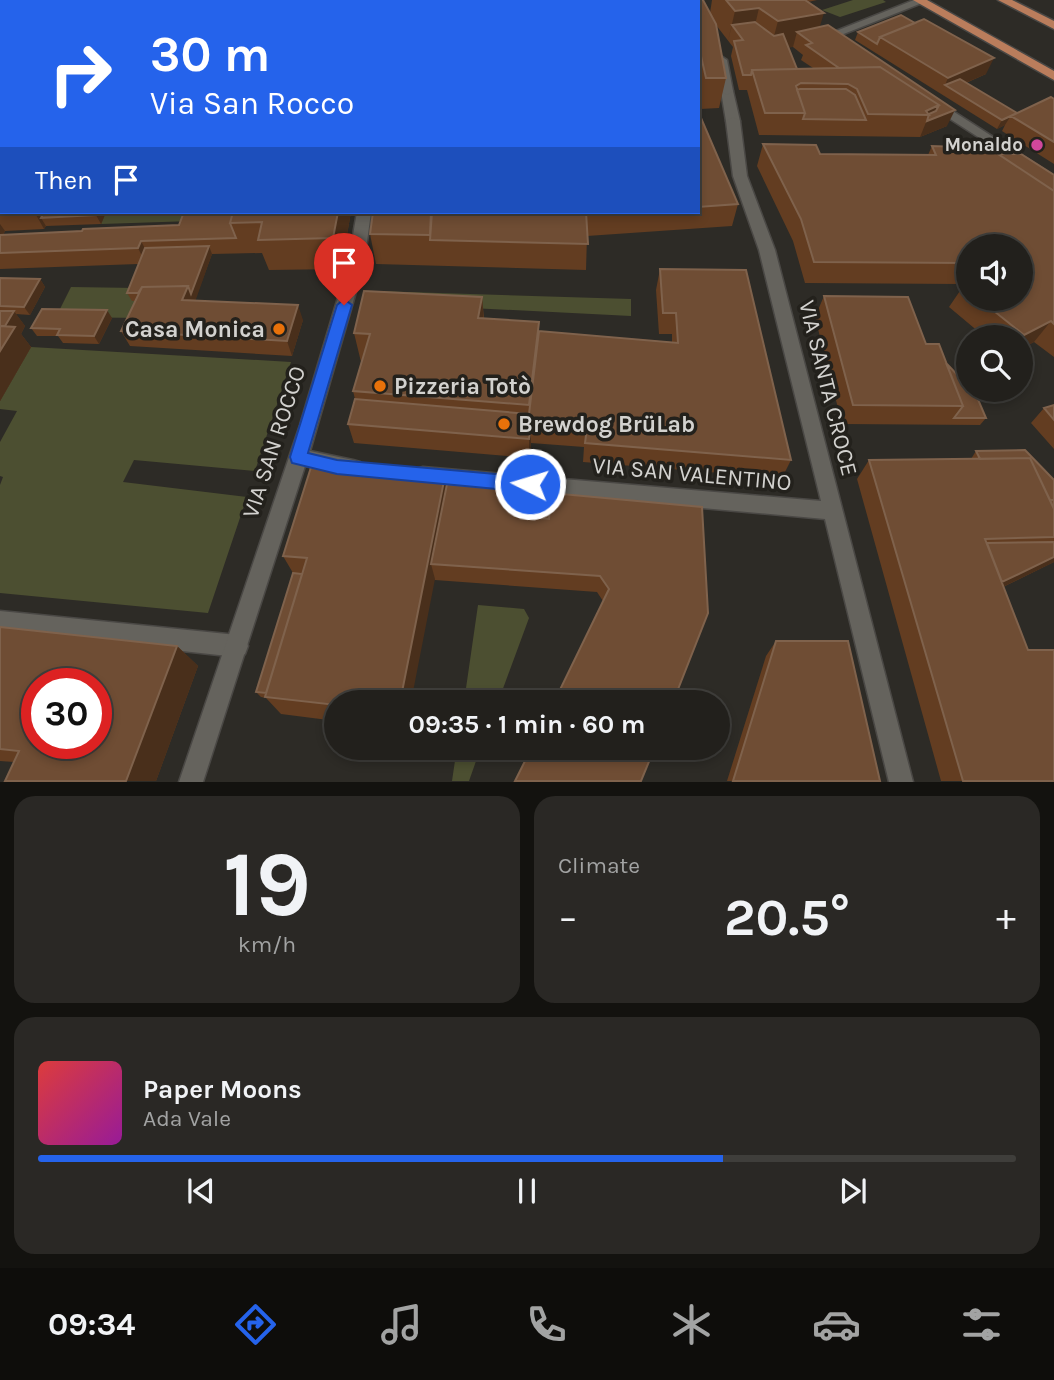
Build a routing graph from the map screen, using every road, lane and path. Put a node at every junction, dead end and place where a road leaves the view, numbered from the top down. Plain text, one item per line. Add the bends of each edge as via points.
1 (1004, 0) edge
2 (920, 1) edge
3 (1054, 26) edge
4 (852, 48) edge
5 (718, 49) edge
6 (1054, 76) edge
7 (921, 94) edge
8 (1054, 182) edge
9 (364, 214) edge
10 (298, 457) junction
11 (379, 471) edge
12 (406, 473) edge
13 (831, 512) junction
14 (0, 621) edge
15 (237, 646) junction
16 (191, 782) edge
17 (901, 782) edge

1 - 3 main road
2 - 4 street via 825,32
2 - 6 main road
5 - 13 street, VIA SANTA CROCE via 740,176 767,250
7 - 8 street
9 - 10 street, VIA SAN ROCCO via 356,264
10 - 11 street
10 - 15 street, VIA SAN ROCCO
12 - 13 street, VIA SAN VALENTINO
13 - 17 street, VIA SANTA CROCE
14 - 15 street
15 - 16 street, VIA SAN ROCCO

